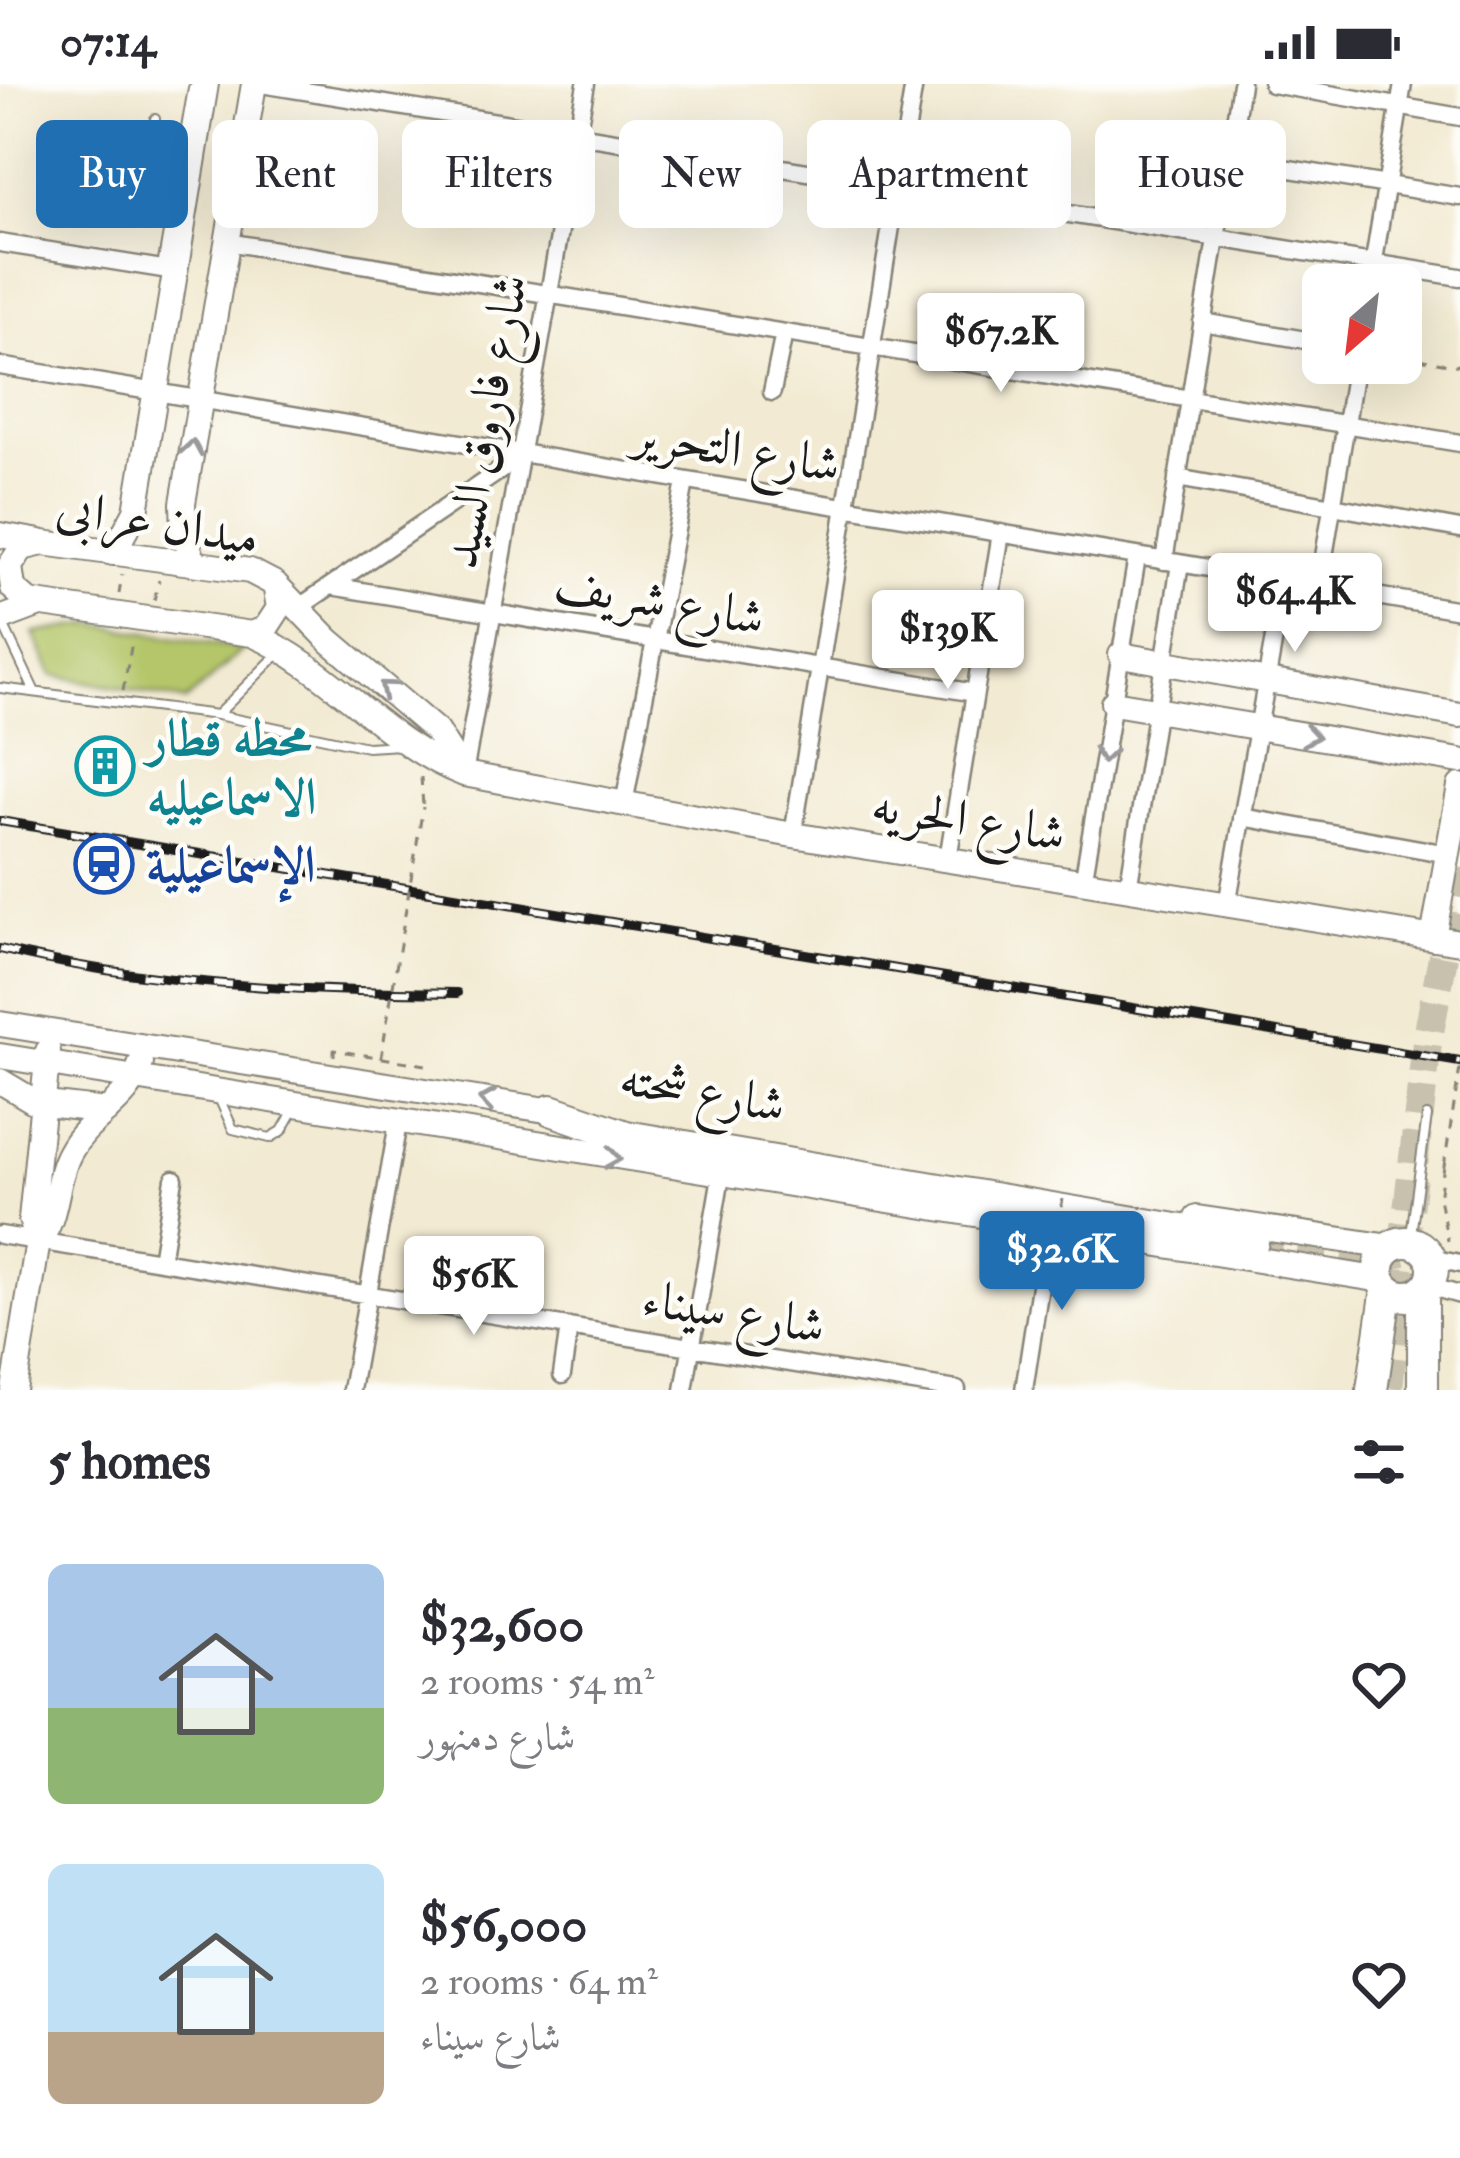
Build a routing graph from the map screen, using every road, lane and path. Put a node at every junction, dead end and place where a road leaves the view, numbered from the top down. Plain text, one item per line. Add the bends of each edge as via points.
1 (257, 84) edge
2 (586, 84) edge
3 (914, 84) edge
4 (1241, 84) edge
5 (1272, 84) edge
6 (1403, 84) edge
7 (200, 86) edge
8 (1399, 106) junction
9 (1460, 117) edge
10 (484, 120) edge
11 (580, 120) edge
12 (908, 120) edge
13 (1235, 120) edge
14 (595, 138) edge
15 (188, 155) edge
16 (1286, 168) edge
17 (807, 172) edge
18 (1386, 184) junction
19 (1460, 197) edge
20 (1071, 215) edge
21 (175, 228) edge
22 (562, 228) edge
23 (891, 228) edge
24 (1218, 228) edge
25 (1216, 238) junction
26 (227, 242) junction
27 (0, 243) edge
28 (1373, 263) junction
29 (168, 270) junction
30 (1460, 277) edge
31 (550, 295) junction
32 (1202, 322) junction
33 (784, 333) junction
34 (1302, 339) edge
35 (872, 347) junction
36 (1422, 360) edge
37 (0, 366) edge
38 (1460, 366) edge
39 (1353, 384) edge
40 (156, 392) junction
41 (772, 392) dead end
42 (1190, 399) junction
43 (201, 402) junction
44 (1346, 424) junction
45 (1460, 442) edge
46 (523, 455) junction
47 (1177, 478) junction
48 (685, 482) junction
49 (1333, 506) junction
50 (846, 508) junction
51 (1460, 529) edge
52 (1000, 533) junction
53 (0, 535) edge
54 (43, 543) junction
55 (119, 554) junction
56 (1137, 556) junction
57 (164, 559) junction
58 (194, 562) junction
59 (1172, 562) junction
60 (1284, 581) junction
61 (275, 584) junction
62 (332, 586) junction
63 (1319, 587) junction
64 (40, 604) junction
65 (302, 606) junction
66 (1460, 610) edge
67 (491, 613) junction
68 (134, 616) junction
69 (0, 619) edge
70 (252, 634) junction
71 (655, 641) junction
72 (284, 648) junction
73 (1120, 655) junction
74 (1165, 662) junction
75 (820, 668) junction
76 (1267, 680) junction
77 (0, 688) edge
78 (34, 690) junction
79 (975, 693) junction
80 (121, 702) junction
81 (1113, 703) junction
82 (1157, 710) junction
83 (218, 715) junction
84 (1460, 715) edge
85 (1258, 727) junction
86 (408, 741) junction
87 (1460, 761) edge
88 (464, 774) junction
89 (422, 780) dead end
90 (1460, 786) edge
91 (624, 804) junction
92 (1243, 817) junction
93 (793, 835) junction
94 (1448, 854) junction
95 (948, 859) junction
96 (1083, 883) junction
97 (1128, 889) junction
98 (1227, 904) junction
99 (1433, 938) junction
100 (1460, 942) edge
101 (0, 1024) edge
102 (56, 1033) junction
103 (142, 1046) junction
104 (334, 1051) dead end
105 (0, 1056) edge
106 (381, 1058) junction
107 (46, 1063) junction
108 (426, 1065) dead end
109 (1460, 1068) edge
110 (136, 1077) junction
111 (216, 1091) junction
112 (6, 1094) edge
113 (43, 1104) junction
114 (297, 1105) junction
115 (551, 1110) junction
116 (107, 1111) junction
117 (1426, 1116) dead end
118 (398, 1123) junction
119 (721, 1176) junction
120 (174, 1179) dead end
121 (1063, 1199) dead end
122 (1053, 1227) junction
123 (0, 1235) edge
124 (1317, 1236) junction
125 (38, 1241) junction
126 (1252, 1243) tunnel mouth
127 (161, 1261) junction
128 (1428, 1264) edge
129 (1312, 1269) junction
130 (1384, 1284) junction
131 (367, 1294) junction
132 (1460, 1295) edge
133 (569, 1327) junction
134 (1380, 1338) junction
135 (1426, 1343) junction
136 (692, 1347) junction
137 (562, 1375) dead end
138 (1391, 1389) edge
139 (14, 1390) edge
140 (351, 1390) edge
141 (684, 1390) edge
142 (956, 1390) edge
143 (1024, 1390) edge
144 (1424, 1390) edge

1 - 10 street
1 - 26 main road
2 - 11 street, شارع فاروق السيد
3 - 12 street
4 - 13 street
5 - 8 street
6 - 8 street
7 - 15 main road
8 - 9 street
8 - 18 street
14 - 17 street
16 - 18 street
18 - 19 street
18 - 28 street
20 - 25 street
21 - 29 main road
22 - 31 street, شارع فاروق السيد
23 - 35 street
24 - 25 street
25 - 28 street
25 - 32 street
26 - 31 street
26 - 43 main road
27 - 29 street
28 - 30 street
29 - 40 main road
31 - 33 street
31 - 46 street, شارع فاروق السيد
32 - 34 street
32 - 42 street
33 - 35 street
33 - 41 street
35 - 42 street
35 - 50 street
36 - 38 path
37 - 40 street, شارع التحرير
39 - 44 street
40 - 43 street, شارع التحرير
40 - 55 main road via 136,511
42 - 44 street
42 - 47 street
43 - 46 street, شارع التحرير
58 -> 43 main road via 183,503
44 - 45 street
44 - 49 street
46 - 48 street, شارع التحرير
46 - 62 street
46 - 67 street, شارع فاروق السيد
47 - 49 street
47 - 59 street
48 - 50 street, شارع التحرير
48 - 71 street
49 - 51 street
49 - 63 street
50 - 52 street, شارع التحرير
50 - 75 street
52 - 56 street, شارع التحرير
52 - 79 street
53 - 54 main road
54 - 55 main road, ميدان عرابى
54 - 64 main road, ميدان عرابى via 22,548 10,566 13,588
55 - 57 main road, ميدان عرابى
55 - 68 path
56 - 59 street, شارع التحرير
56 - 73 street
57 - 58 main road, ميدان عرابى
57 - 68 path
58 - 61 main road, ميدان عرابى
59 - 60 street, شارع التحرير
59 - 74 street
60 - 63 street, شارع التحرير
60 - 76 street
61 - 65 main road
61 - 70 main road, ميدان عرابى via 276,615
62 - 65 street
62 - 67 street, شارع شريف
63 - 66 street, شارع التحرير
64 - 68 main road, ميدان عرابى
64 - 69 main road
88 -> 65 main road via 436,731 323,634
67 - 71 street, شارع شريف
67 - 88 street, شارع فاروق السيد
68 - 70 main road, ميدان عرابى
68 - 80 path
69 - 78 lane
70 - 72 main road, شارع الحريه
71 - 75 street, شارع شريف
71 - 91 street
72 - 83 lane
72 - 86 main road, شارع الحريه
73 - 74 main road
73 - 81 street
74 - 76 main road
74 - 82 street
75 - 79 street, شارع شريف
75 - 93 street
76 - 84 main road
76 - 85 street
77 - 78 lane
78 - 80 lane
79 - 95 street
80 - 83 lane
81 - 82 main road
81 -> 96 street
82 - 85 main road
82 - 97 street
83 - 86 lane via 368,747
85 -> 87 main road
85 - 92 street
86 - 88 main road, شارع الحريه
88 - 91 main road, شارع الحريه
89 - 106 path, bridge
90 - 94 main road
91 - 93 main road, شارع الحريه
92 - 94 street
92 - 98 street
93 - 95 main road, شارع الحريه
94 - 99 main road
95 - 96 main road, شارع الحريه
96 - 97 main road, شارع الحريه
97 - 98 main road, شارع الحريه
98 - 99 main road, شارع الحريه
99 - 100 main road, شارع الحريه
101 - 102 main road, شارع شحته
102 - 103 main road, شارع شحته
102 - 107 main road
103 - 110 main road
115 -> 103 main road, شارع شحته
104 - 106 path
105 - 107 main road, شارع شحته
106 - 108 path
107 - 110 main road, شارع شحته
107 - 113 main road
109 - 128 path, bridge
110 - 111 main road, شارع شحته
110 - 116 main road
111 - 114 main road, شارع شحته
111 - 114 lane via 227,1122 241,1133 277,1135
112 - 113 main road
113 - 116 main road
113 - 125 main road via 31,1219
114 - 118 main road, شارع شحته
115 - 124 main road, شارع شحته
115 - 126 highway via 626,1136
116 - 125 main road via 68,1153
117 - 128 lane
118 -> 119 main road, شارع شحته
118 - 131 street
119 - 122 main road, شارع شحته
119 - 136 street
120 - 127 street
121 - 122 path, bridge
122 - 129 main road, شارع شحته
122 - 143 street
123 - 125 street, شارع سيناء
124 - 128 main road, شارع شحته
124 - 129 main road
125 - 127 street, شارع سيناء
125 - 139 main road
127 - 131 street, شارع سيناء
128 - 130 highway via 1405,1296
128 - 130 highway via 1380,1262
128 - 132 street
128 - 135 highway
129 - 130 main road, شارع شحته
130 - 134 highway
131 - 133 street, شارع سيناء
131 - 140 street
133 - 136 street, شارع سيناء
133 - 137 street
134 - 135 highway via 1403,1334
134 - 138 highway
135 - 144 highway
136 - 141 street
136 - 142 street, شارع سيناء

